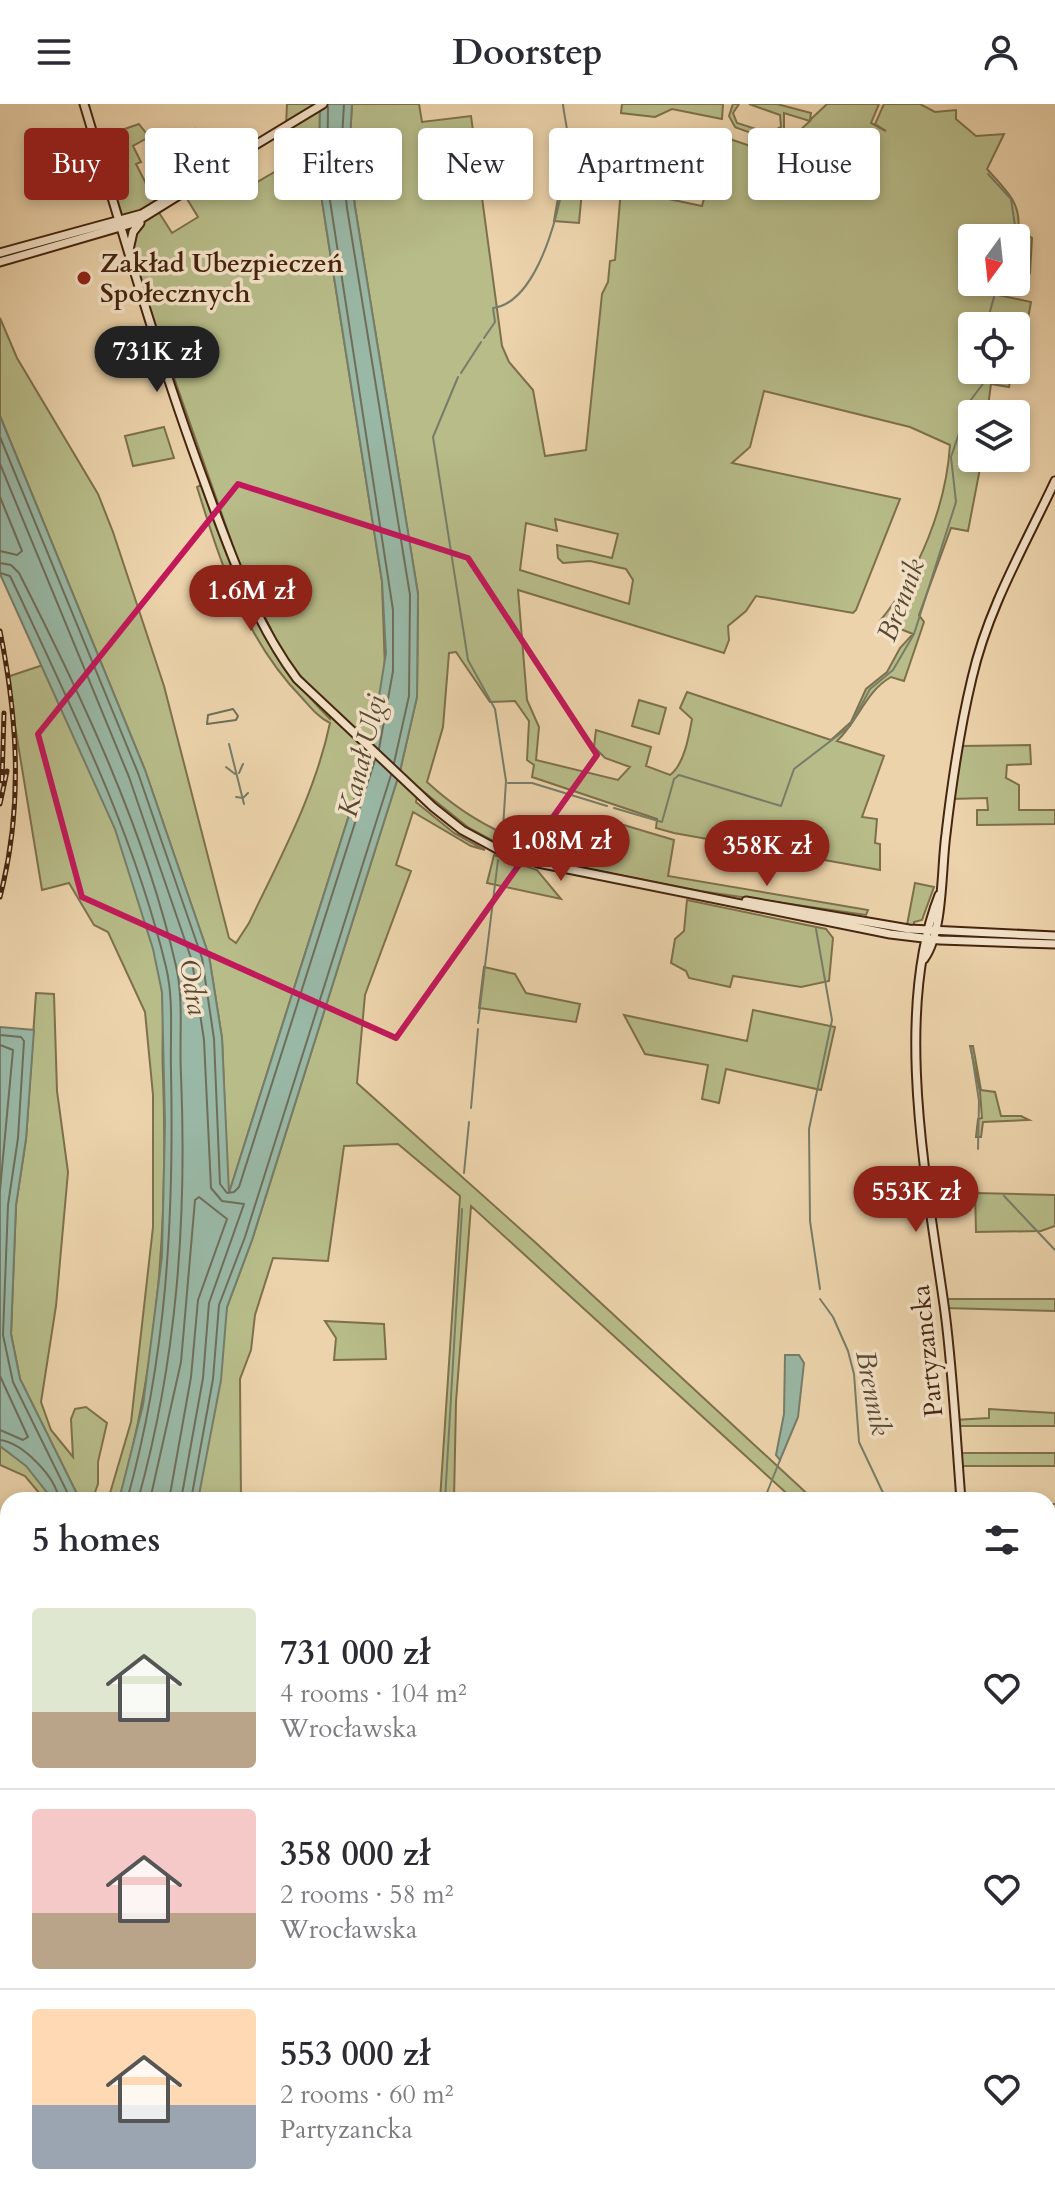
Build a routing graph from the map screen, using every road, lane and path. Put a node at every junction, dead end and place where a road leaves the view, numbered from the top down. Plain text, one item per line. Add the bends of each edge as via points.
1 (84, 104) edge
2 (323, 104) edge
3 (91, 128) edge
4 (258, 144) edge
5 (112, 200) edge
6 (114, 200) edge
7 (166, 200) edge
8 (172, 200) edge
9 (113, 203) junction
10 (147, 217) junction
11 (121, 224) junction
12 (101, 228) junction
13 (93, 236) junction
14 (128, 252) junction
15 (6, 256) edge
16 (1055, 481) edge
17 (939, 895) junction
18 (736, 901) junction
19 (938, 911) junction
20 (950, 932) junction
21 (931, 935) junction
22 (1055, 936) edge
23 (915, 937) junction
24 (1055, 944) edge
25 (924, 959) junction
26 (960, 1492) edge

1 - 3 main road
2 - 4 main road
5 - 9 main road
6 - 11 main road
7 - 11 main road
8 - 10 main road
9 - 11 main road
9 - 12 main road
10 - 11 main road
10 - 14 main road via 133,232
11 - 12 main road
11 - 13 main road
11 - 14 main road
12 - 15 main road
13 - 14 main road via 112,235
13 - 15 main road
14 - 18 main road via 191,448 240,575 297,679 462,830 517,857
16 - 17 main road via 996,604 974,670
17 - 19 main road
17 - 21 main road
18 - 21 main road
18 - 23 main road
19 - 20 main road
19 - 21 main road
20 - 21 main road
20 - 22 main road
21 - 23 main road
21 - 24 main road
21 - 25 main road, Partyzancka
23 - 25 main road
25 - 26 main road, Partyzancka via 916,1021 923,1172 947,1327

